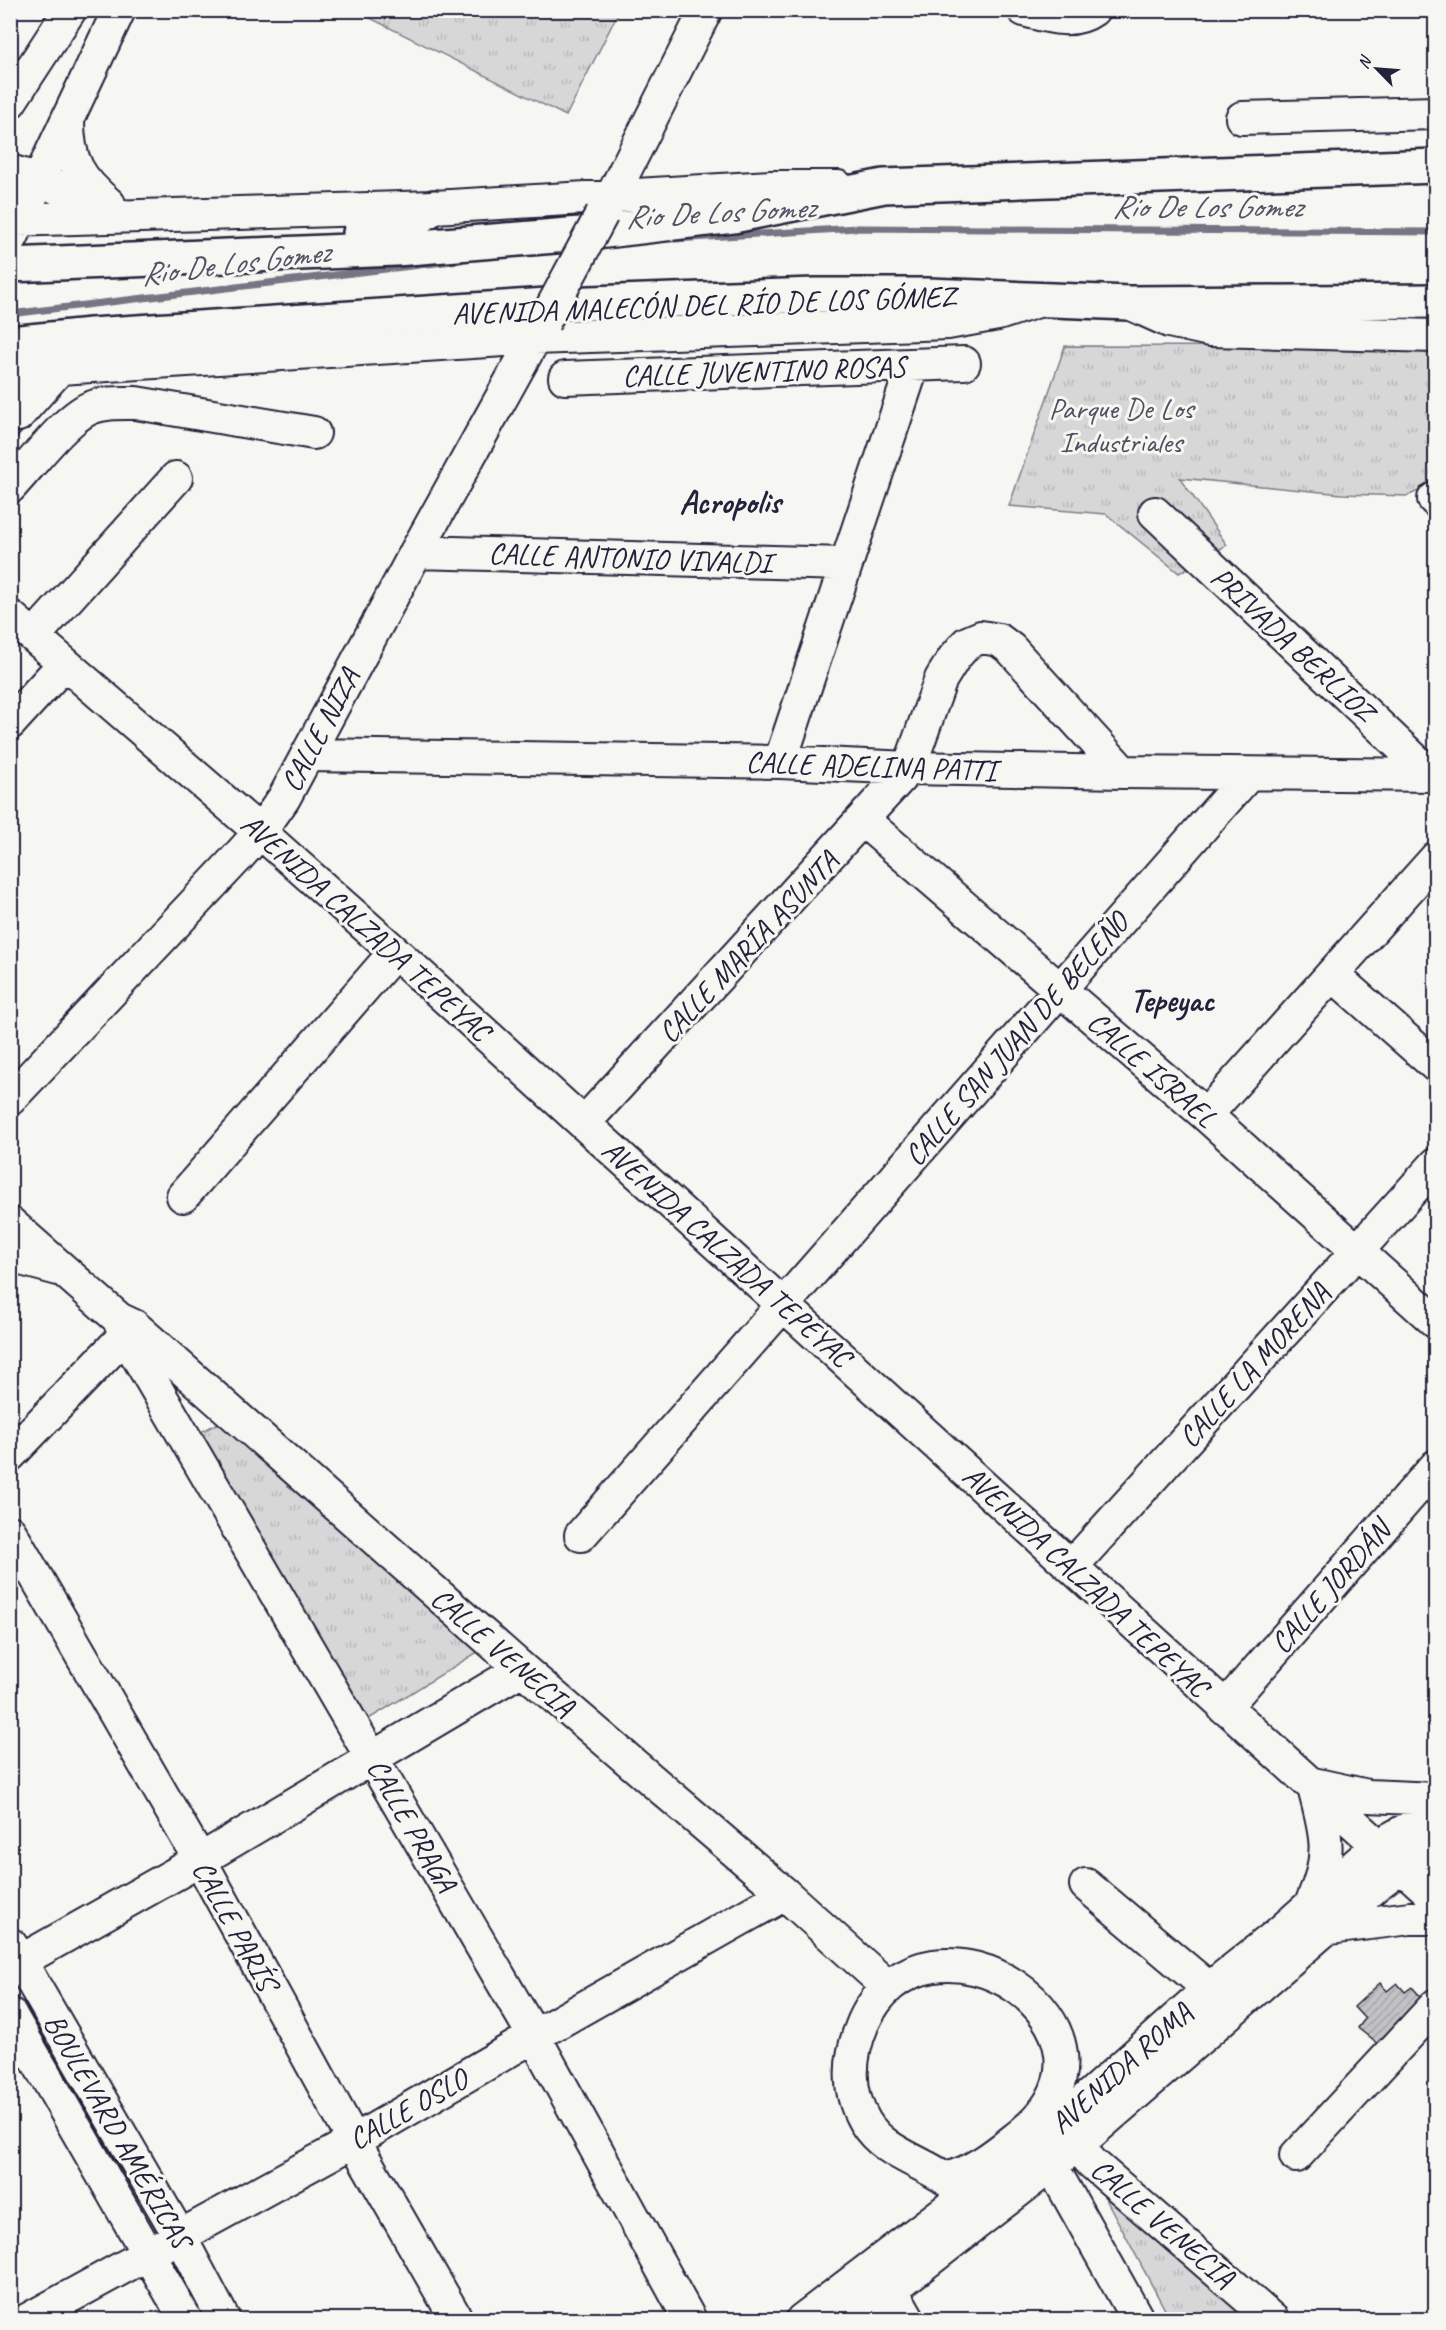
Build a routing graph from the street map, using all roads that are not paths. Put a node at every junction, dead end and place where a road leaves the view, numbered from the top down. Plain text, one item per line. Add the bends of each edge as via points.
1 (70, 10) edge
2 (118, 10) edge
3 (706, 10) edge
4 (1024, 10) edge
5 (1093, 10) edge
6 (15, 83) edge
7 (1436, 113) edge
8 (1242, 118) dead end
9 (68, 122) junction
10 (1436, 166) edge
11 (10, 171) edge
12 (40, 180) junction
13 (884, 186) junction
14 (607, 206) junction
15 (434, 207) junction
16 (126, 218) junction
17 (14, 233) edge
18 (10, 265) edge
19 (1038, 301) junction
20 (1436, 301) edge
21 (1129, 303) junction
22 (539, 330) junction
23 (1436, 336) edge
24 (10, 343) edge
25 (963, 363) dead end
26 (913, 365) junction
27 (60, 368) junction
28 (10, 376) edge
29 (566, 378) dead end
30 (18, 415) dead end
31 (314, 433) dead end
32 (176, 478) dead end
33 (10, 487) edge
34 (1155, 513) dead end
35 (416, 552) junction
36 (845, 564) junction
37 (22, 626) edge
38 (64, 664) junction
39 (10, 723) edge
40 (307, 755) junction
41 (780, 762) junction
42 (909, 768) junction
43 (1123, 772) junction
44 (1249, 774) junction
45 (1433, 775) edge
46 (864, 821) junction
47 (260, 832) junction
48 (1429, 872) edge
49 (395, 952) junction
50 (1332, 974) junction
51 (1059, 990) junction
52 (1436, 1066) edge
53 (10, 1099) edge
54 (1206, 1115) junction
55 (584, 1124) junction
56 (1436, 1164) edge
57 (183, 1196) dead end
58 (10, 1223) edge
59 (1358, 1250) junction
60 (10, 1256) edge
61 (62, 1270) junction
62 (782, 1303) junction
63 (1436, 1322) edge
64 (126, 1327) junction
65 (10, 1455) edge
66 (1436, 1466) edge
67 (10, 1532) edge
68 (581, 1535) dead end
69 (1072, 1566) junction
70 (522, 1669) junction
71 (1224, 1708) junction
72 (372, 1756) junction
73 (1313, 1784) junction
74 (1436, 1799) edge
75 (1436, 1812) edge
76 (1436, 1840) edge
77 (1388, 1856) junction
78 (200, 1860) junction
79 (1086, 1884) dead end
80 (785, 1894) junction
81 (1436, 1898) edge
82 (1320, 1916) junction
83 (1436, 1918) edge
84 (14, 1958) edge
85 (887, 1986) junction
86 (1210, 1988) junction
87 (1436, 2005) edge
88 (1234, 2011) junction
89 (10, 2014) edge
90 (534, 2036) junction
91 (1059, 2126) junction
92 (354, 2141) junction
93 (1296, 2156) dead end
94 (1052, 2164) junction
95 (964, 2198) junction
96 (179, 2235) junction
97 (147, 2252) junction
98 (884, 2276) junction
99 (27, 2319) edge
100 (186, 2319) edge
101 (224, 2319) edge
102 (457, 2319) edge
103 (690, 2319) edge
104 (802, 2319) edge
105 (852, 2319) edge
106 (909, 2319) edge
107 (1138, 2319) edge
108 (1272, 2319) edge

1 - 6 street
2 - 9 street
3 - 14 street, CALLE NIZA
4 - 5 street via 1055,19 1084,17
7 - 8 street
9 - 12 street
9 - 16 street via 68,146 80,175
10 - 13 main road
11 - 12 street
12 - 16 street
12 - 17 street
13 - 14 street via 771,187
13 - 18 main road via 733,216 580,234 396,249
14 - 15 street
14 - 22 street, CALLE NIZA, bridge
15 - 16 street
15 - 17 main road via 403,225 337,236 54,250
16 - 17 street
19 - 21 main road, AVENIDA MALECÓN DEL RÍO DE LOS GÓMEZ
19 - 22 street, CALLE JUVENTINO ROSAS via 998,315 948,323
19 - 24 main road, AVENIDA MALECÓN DEL RÍO DE LOS GÓMEZ via 928,295 815,295 562,304
20 - 21 main road, AVENIDA MALECÓN DEL RÍO DE LOS GÓMEZ
21 - 23 street via 1169,321 1210,330
22 - 27 street, AVENIDA MALECÓN DEL RÍO DE LOS GÓMEZ
22 - 35 street, CALLE NIZA
25 - 26 street, CALLE JUVENTINO ROSAS
26 - 29 street, CALLE JUVENTINO ROSAS
26 - 36 street
27 - 28 street, AVENIDA MALECÓN DEL RÍO DE LOS GÓMEZ
27 - 30 street
31 - 33 street via 136,403 110,403 89,409 71,421
32 - 37 street
34 - 45 street, PRIVADA BERLIOZ
35 - 36 street, CALLE ANTONIO VIVALDI
35 - 40 street, CALLE NIZA
36 - 41 street
37 - 38 street, AVENIDA CALZADA TEPEYAC
38 - 39 street
38 - 47 street, AVENIDA CALZADA TEPEYAC
40 - 41 street, CALLE ADELINA PATTI
40 - 47 street, CALLE NIZA
41 - 42 street, CALLE ADELINA PATTI
42 - 43 street, CALLE ADELINA PATTI
42 - 43 street, CALLE MARÍA ASUNTA via 942,679 967,643 981,637 999,640 1011,649
42 - 46 street, CALLE MARÍA ASUNTA
43 - 44 street, CALLE ADELINA PATTI
44 - 45 street, CALLE ADELINA PATTI
44 - 51 street, CALLE SAN JUAN DE BELEÑO
46 - 51 street, CALLE ISRAEL
46 - 55 street, CALLE MARÍA ASUNTA
47 - 49 street, AVENIDA CALZADA TEPEYAC
47 - 53 street, CALLE NIZA
48 - 50 street
49 - 55 street, AVENIDA CALZADA TEPEYAC
49 - 57 street
50 - 52 street
50 - 54 street
51 - 54 street, CALLE ISRAEL
51 - 62 street, CALLE SAN JUAN DE BELEÑO
54 - 59 street, CALLE ISRAEL
55 - 62 street, AVENIDA CALZADA TEPEYAC
56 - 59 street, CALLE LA MORENA
58 - 61 street, CALLE VENECIA
59 - 63 street, CALLE ISRAEL
59 - 69 street, CALLE LA MORENA
60 - 61 street
61 - 64 street, CALLE VENECIA
62 - 68 street, CALLE SAN JUAN DE BELEÑO
62 - 69 street, AVENIDA CALZADA TEPEYAC
64 - 65 street
64 - 70 street, CALLE VENECIA
64 - 72 street, CALLE PRAGA
66 - 71 street, CALLE JORDÁN
67 - 78 street, CALLE PARÍS
69 - 71 street, AVENIDA CALZADA TEPEYAC
70 - 72 street
70 - 80 street, CALLE VENECIA
71 - 73 street, AVENIDA CALZADA TEPEYAC
72 - 78 street
72 - 90 street, CALLE PRAGA
73 - 74 street via 1368,1796
73 - 77 street, AVENIDA CALZADA TEPEYAC
73 - 82 street via 1326,1834
75 - 77 street, AVENIDA ROMA
76 - 77 street, AVENIDA ROMA
77 - 81 street, AVENIDA CALZADA TEPEYAC
77 - 82 street, AVENIDA ROMA
78 - 84 street
78 - 92 street, CALLE PARÍS
79 - 86 street
80 - 85 street, CALLE VENECIA
80 - 90 street, CALLE OSLO
82 - 83 street
82 - 86 street, AVENIDA ROMA
82 - 88 street, AVENIDA ROMA
84 - 96 street, BOULEVARD AMÉRICAS
85 - 91 street via 908,1973 933,1965 954,1964 990,1973 1023,1990 1052,2024 1062,2049
85 - 95 street via 866,2017 852,2053 853,2092 866,2123 879,2139
86 - 88 street
86 - 91 street, AVENIDA ROMA
87 - 93 street
88 - 91 street, AVENIDA ROMA
89 - 97 street, BOULEVARD AMÉRICAS
90 - 92 street, CALLE OSLO
90 - 103 street, CALLE PRAGA
91 - 94 street, AVENIDA ROMA
91 - 95 street, AVENIDA ROMA
91 - 108 street, CALLE VENECIA via 1092,2163
92 - 96 street, CALLE OSLO
92 - 102 street, CALLE PARÍS
94 - 95 street, AVENIDA ROMA
94 - 107 street
95 - 98 street, AVENIDA ROMA
96 - 97 street, CALLE OSLO
96 - 101 street, BOULEVARD AMÉRICAS
97 - 99 street, CALLE OSLO
97 - 100 street, BOULEVARD AMÉRICAS
98 - 104 street, AVENIDA ROMA
98 - 105 street, AVENIDA ROMA
98 - 106 street

